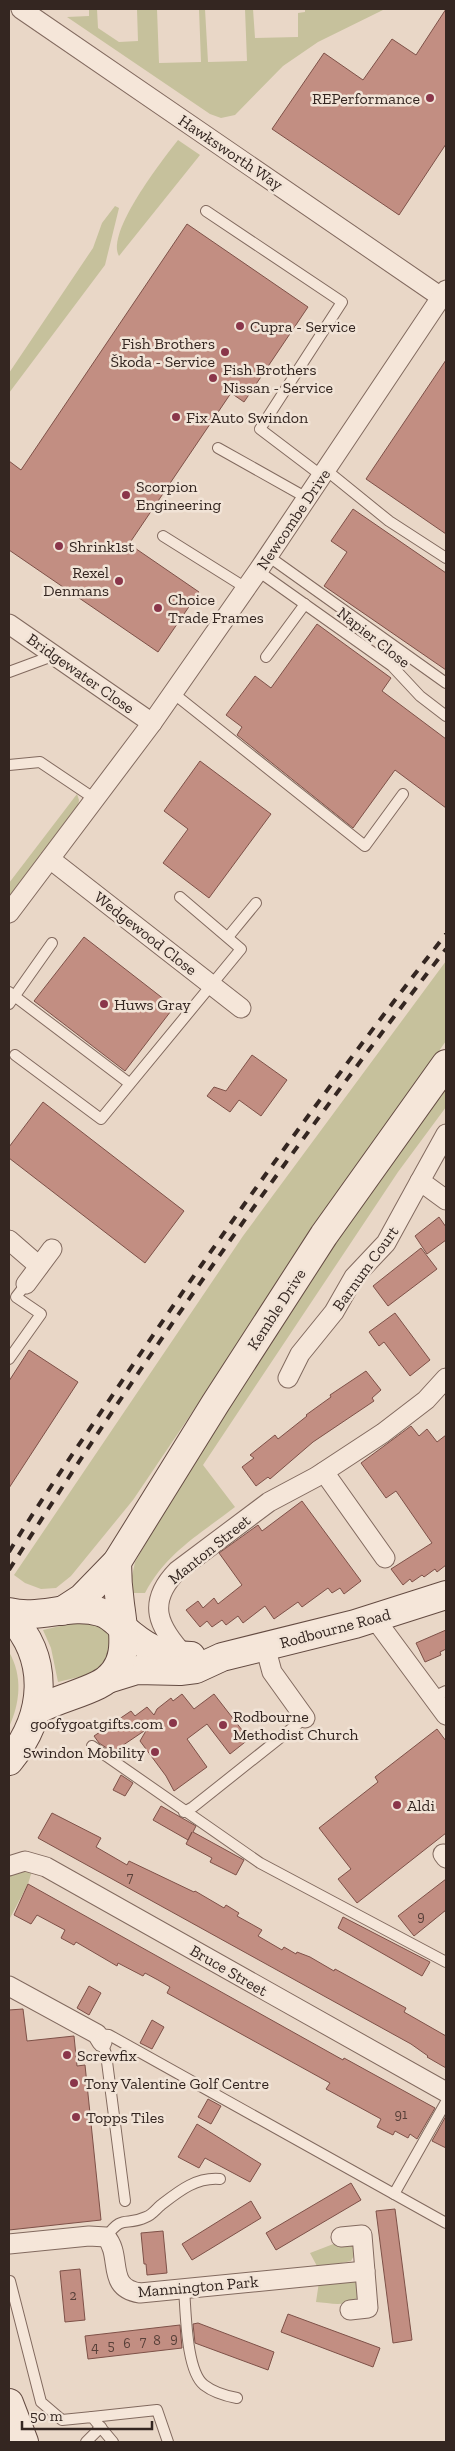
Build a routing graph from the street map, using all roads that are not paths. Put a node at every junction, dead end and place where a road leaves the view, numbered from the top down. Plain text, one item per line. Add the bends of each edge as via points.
1 (21, 9) edge
2 (206, 211) dead end
3 (444, 293) edge
4 (218, 448) dead end
5 (324, 473) junction
6 (307, 498) junction
7 (163, 536) dead end
8 (446, 558) edge
9 (263, 564) junction
10 (246, 588) junction
11 (305, 604) junction
12 (9, 624) edge
13 (55, 655) junction
14 (266, 657) dead end
15 (9, 672) edge
16 (446, 683) edge
17 (173, 693) junction
18 (446, 716) edge
19 (152, 723) junction
20 (9, 765) edge
21 (403, 794) dead end
22 (95, 799) junction
23 (50, 858) junction
24 (180, 898) dead end
25 (256, 902) dead end
26 (9, 912) edge
27 (228, 937) junction
28 (52, 943) dead end
29 (210, 984) junction
30 (11, 998) edge
31 (241, 1008) dead end
32 (15, 1055) dead end
33 (446, 1064) edge
34 (128, 1083) junction
35 (446, 1134) edge
36 (420, 1181) junction
37 (446, 1200) edge
38 (9, 1240) edge
39 (52, 1249) dead end
40 (39, 1266) junction
41 (26, 1284) joint
42 (9, 1359) edge
43 (288, 1378) dead end
44 (446, 1380) edge
45 (324, 1472) junction
46 (385, 1558) dead end
47 (117, 1562) junction
48 (446, 1595) edge
49 (62, 1611) junction
50 (9, 1613) edge
51 (375, 1619) junction
52 (124, 1629) junction
53 (265, 1646) junction
54 (185, 1656) junction
55 (222, 1657) junction
56 (108, 1680) junction
57 (440, 1694) edge
58 (37, 1710) junction
59 (446, 1715) edge
60 (305, 1718) joint
61 (92, 1746) dead end
62 (9, 1761) edge
63 (184, 1812) junction
64 (9, 1866) edge
65 (446, 1962) edge
66 (9, 1986) edge
67 (99, 2038) junction
68 (446, 2092) edge
69 (446, 2102) edge
70 (220, 2179) dead end
71 (394, 2194) junction
72 (125, 2201) dead end
73 (446, 2223) edge
74 (341, 2236) dead end
75 (106, 2237) junction
76 (9, 2244) edge
77 (365, 2271) junction
78 (10, 2281) dead end
79 (184, 2289) junction
80 (350, 2310) dead end
81 (236, 2398) dead end
82 (9, 2403) edge
83 (92, 2417) junction
84 (101, 2427) junction
85 (24, 2442) edge
86 (86, 2442) edge
87 (113, 2442) edge
88 (168, 2442) edge

1 - 3 street, Hawksworth Way
2 - 5 lane via 342,302 260,429
3 - 5 street, Newcombe Drive
4 - 6 lane
5 - 6 street, Newcombe Drive
5 - 8 lane
6 - 9 street, Newcombe Drive
7 - 10 lane
9 - 10 street, Newcombe Drive
9 - 11 lane, Napier Close
9 - 16 lane
10 - 17 street, Newcombe Drive
11 - 14 lane
11 - 18 lane, Napier Close via 392,666 420,696
12 - 13 street, Bridgewater Close
13 - 15 lane
13 - 19 street, Bridgewater Close
17 - 19 street, Newcombe Drive
17 - 21 lane via 364,846
19 - 22 street, Newcombe Drive
20 - 22 lane via 40,762
22 - 23 street, Newcombe Drive
23 - 26 street, Newcombe Drive
23 - 29 street, Wedgewood Close
24 - 27 lane
25 - 27 lane
27 - 29 lane via 241,949
28 - 30 lane
29 - 31 street, Wedgewood Close
29 - 34 lane
30 - 34 lane
32 - 34 lane via 101,1119
33 - 47 main road, Kemble Drive via 324,1235
35 - 36 street, Barnum Court
36 - 37 street
36 - 43 street, Barnum Court via 386,1244 354,1277 334,1312 300,1354
38 - 40 street
39 - 40 street
40 - 41 street
41 - 42 lane via 16,1297 41,1314
44 - 45 street, Manton Street via 382,1433
45 - 46 street
45 - 54 street, Manton Street via 269,1502 177,1571 162,1588 158,1612 163,1628
47 - 49 main road, Kemble Drive via 82,1598
47 - 52 main road
48 - 51 main road, Rodbourne Road
49 - 50 main road via 33,1616
49 - 52 main road, Rodbourne Road via 100,1612
50 - 58 main road via 23,1632 33,1655 38,1679
51 - 53 main road, Rodbourne Road
51 - 57 street
52 - 54 main road, Rodbourne Road via 153,1650
52 - 56 main road via 121,1662
53 - 55 main road, Rodbourne Road
53 - 60 street via 272,1672
54 - 55 main road, Rodbourne Road
55 - 56 main road, Rodbourne Road via 188,1671 137,1670
56 - 58 main road, Rodbourne Road
57 - 59 street
58 - 62 main road via 29,1731
60 - 63 lane
61 - 63 lane
63 - 65 lane via 260,1863
64 - 68 street, Bruce Street via 25,1860 43,1866
66 - 67 street
67 - 71 lane via 109,2035
67 - 72 lane via 106,2054
69 - 71 lane
70 - 75 lane via 206,2178 190,2185 146,2217 115,2224
71 - 73 lane
74 - 77 street via 362,2235
75 - 76 street
75 - 79 street, Mannington Park via 111,2245 118,2279 129,2291 147,2293
77 - 79 street, Mannington Park
77 - 80 street via 368,2308
78 - 83 lane via 41,2402 62,2420
79 - 81 lane via 193,2370 203,2385
82 - 85 main road
83 - 84 lane
83 - 88 lane via 158,2410
84 - 86 lane
84 - 87 lane

